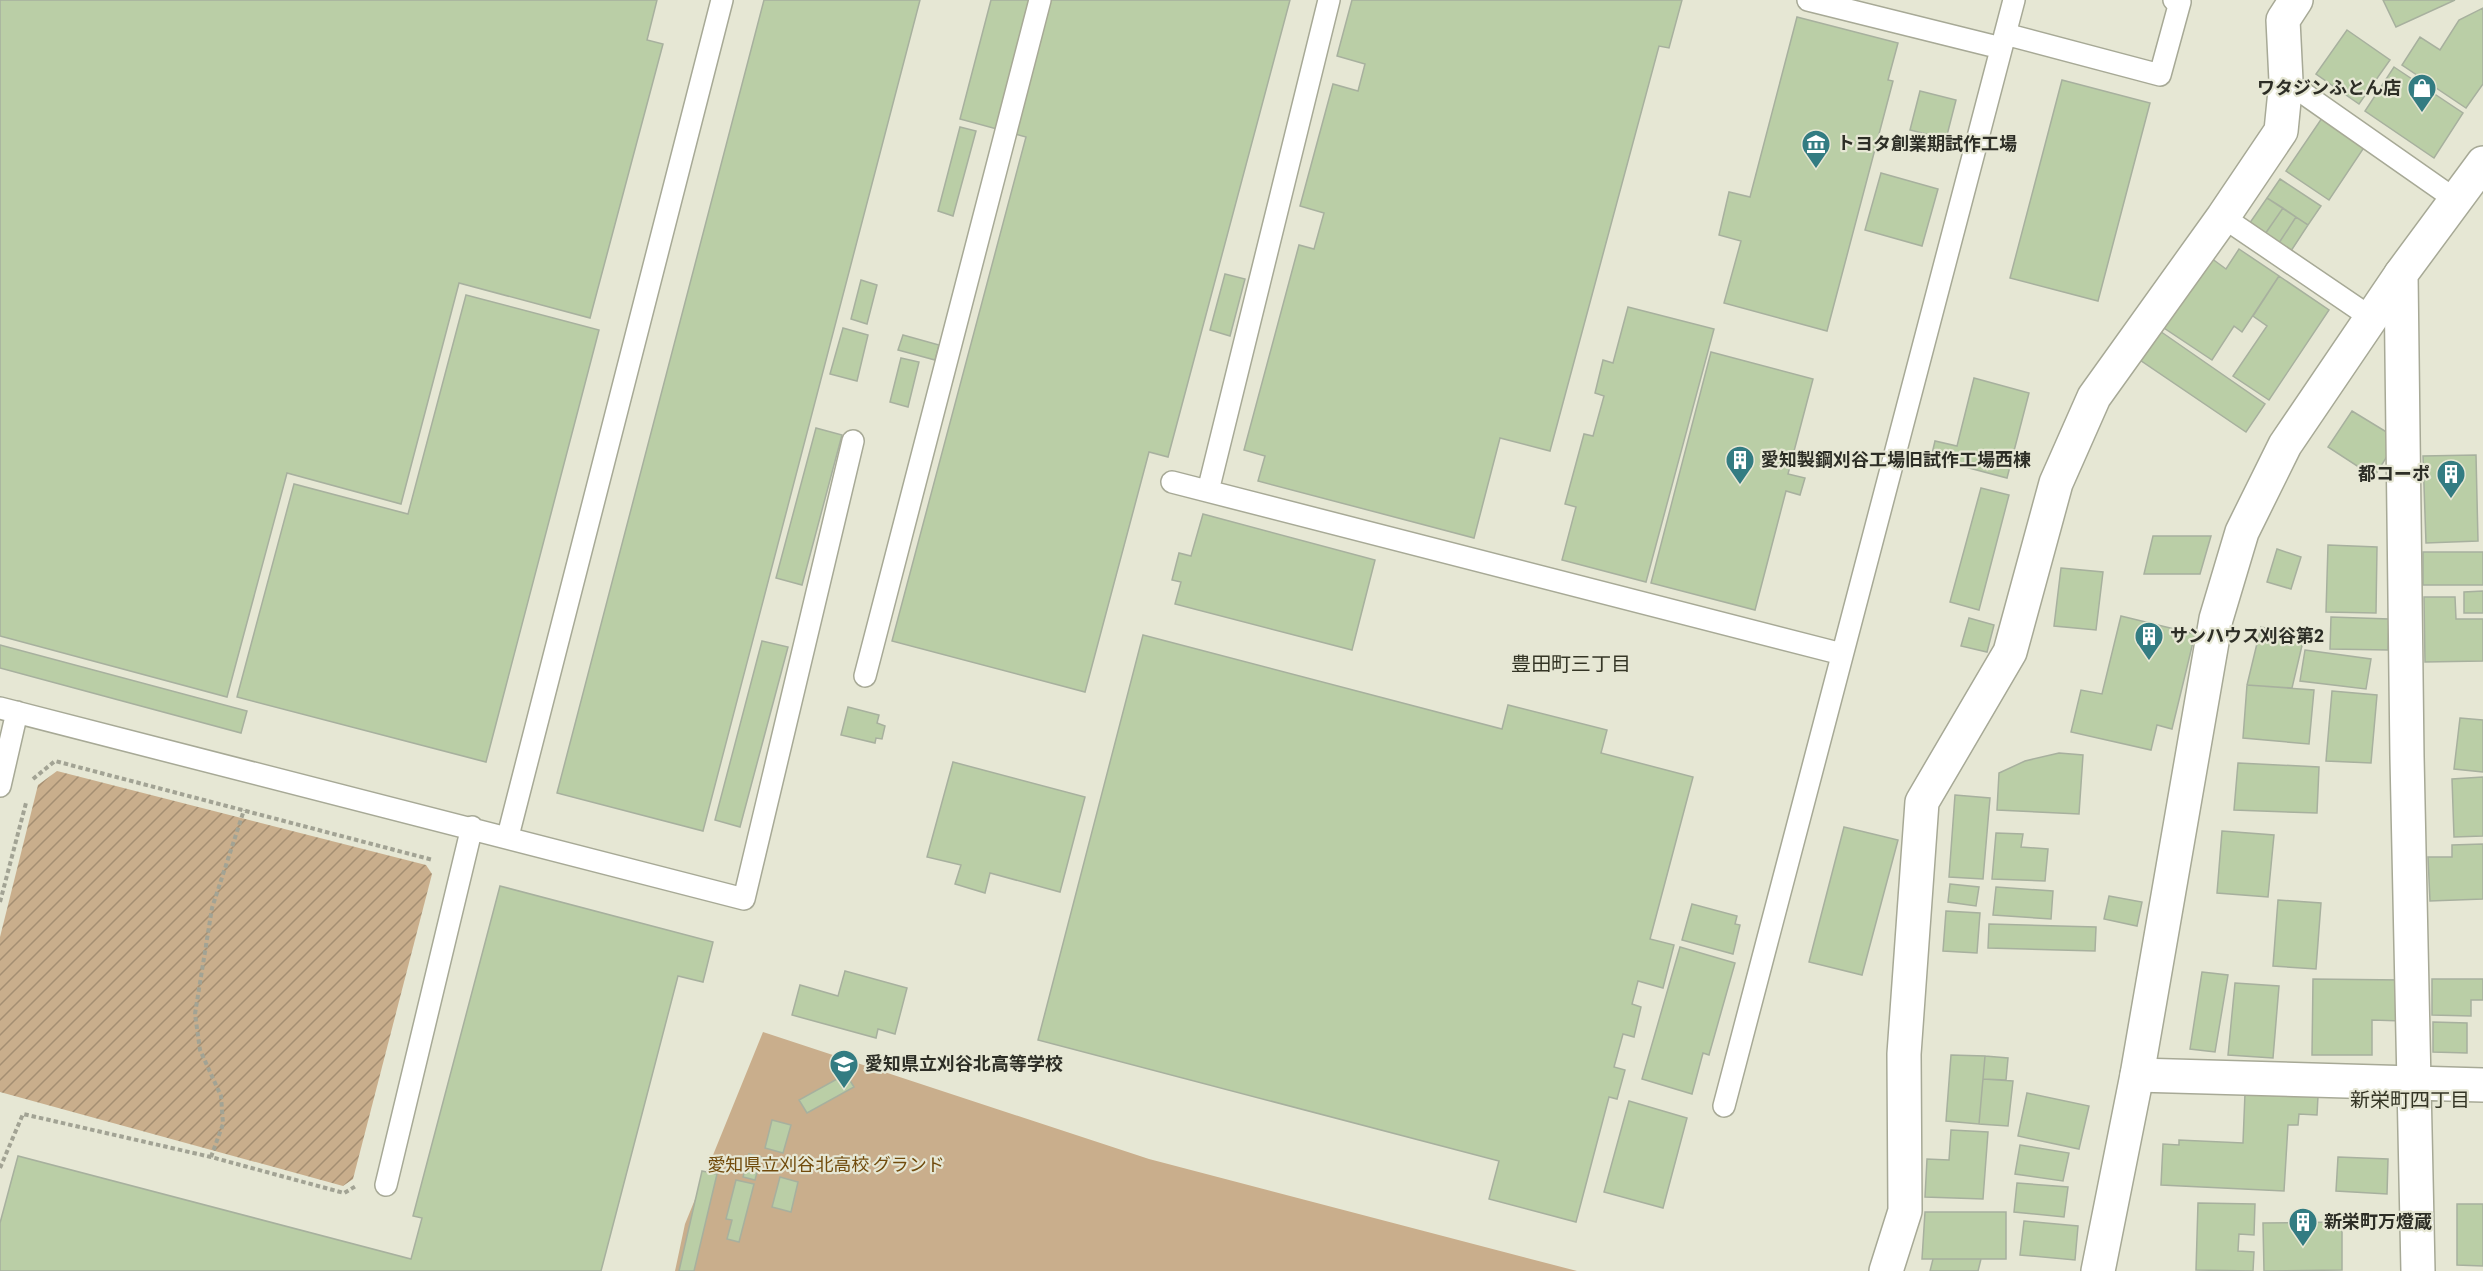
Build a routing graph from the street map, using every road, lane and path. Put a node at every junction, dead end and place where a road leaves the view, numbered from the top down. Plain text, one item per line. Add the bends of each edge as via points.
1 (722, 0) edge
2 (1040, 0) edge
3 (1329, 0) edge
4 (1808, 0) edge
5 (2014, 0) edge
6 (2174, 0) edge
7 (2296, 0) edge
8 (2003, 41) junction
9 (2286, 81) junction
10 (2483, 163) edge
11 (2457, 200) junction
12 (2223, 218) junction
13 (2401, 274) junction
14 (2373, 319) junction
15 (853, 441) dead end
16 (1172, 482) dead end
17 (1208, 491) junction
18 (1842, 654) junction
19 (865, 676) dead end
20 (9, 710) edge
21 (32, 780) dead end
22 (0, 786) edge
23 (26, 802) dead end
24 (244, 810) junction
25 (472, 827) junction
26 (508, 836) junction
27 (436, 865) dead end
28 (0, 902) edge
29 (2137, 1075) junction
30 (2415, 1085) junction
31 (2483, 1085) edge
32 (1724, 1106) dead end
33 (211, 1157) junction
34 (0, 1168) edge
35 (360, 1184) dead end
36 (386, 1185) dead end
37 (1886, 1271) edge
38 (2098, 1271) edge
39 (2418, 1271) edge

1 - 26 lane
2 - 19 lane
3 - 17 lane
4 - 8 lane
5 - 8 lane
6 - 8 lane via 2180,2 2160,75
7 - 9 street via 2283,20
8 - 18 lane
9 - 11 lane
9 - 12 street via 2281,131
10 - 11 street
11 - 13 street
12 - 14 lane
12 - 37 street via 2094,397 2056,483 2010,651 1922,802 1904,1054 1905,1210
13 - 14 street
13 - 30 street
14 - 29 street via 2286,445 2239,543 2216,619
15 - 26 lane via 744,899
16 - 17 lane
17 - 18 lane
18 - 32 lane
20 - 22 lane
20 - 25 lane
21 - 24 path via 55,762
23 - 28 path
24 - 27 path via 432,859
24 - 33 path via 213,908 195,1014 200,1050 221,1096 223,1124
25 - 26 lane
25 - 36 lane
29 - 30 street
29 - 38 street
30 - 31 street
30 - 39 street
33 - 34 path via 23,1114
33 - 35 path via 344,1193

